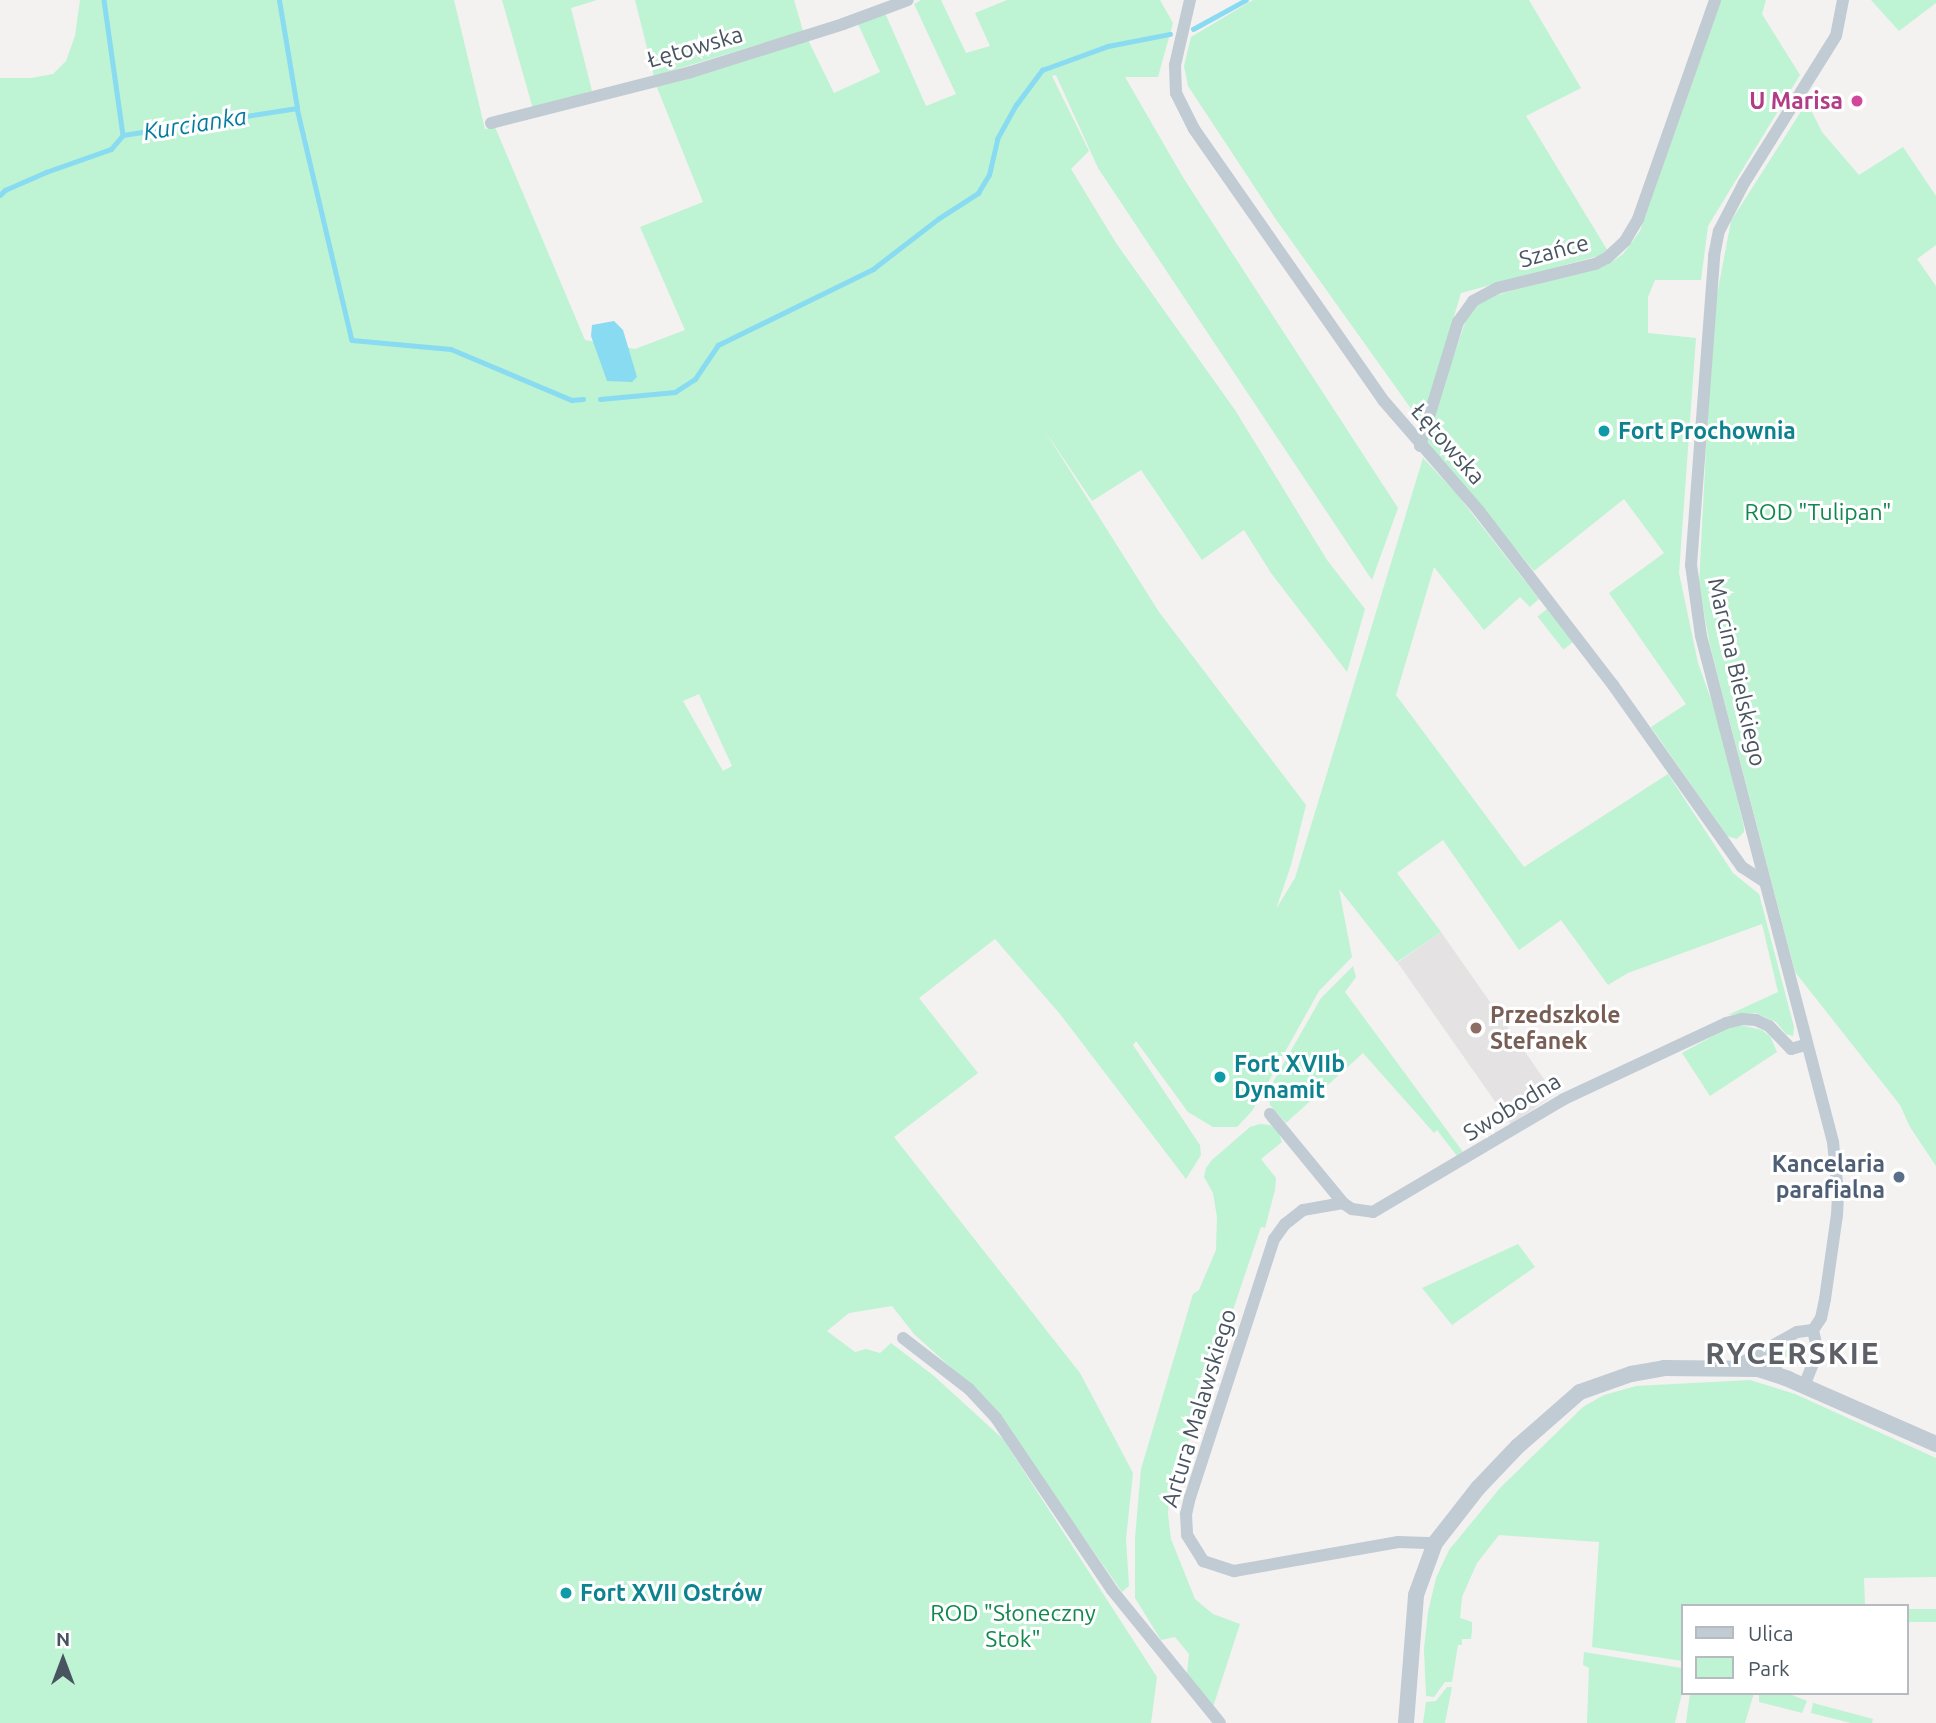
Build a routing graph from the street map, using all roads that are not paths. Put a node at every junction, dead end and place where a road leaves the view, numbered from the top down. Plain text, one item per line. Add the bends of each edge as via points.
1 (908, 0) edge
2 (1190, 0) edge
3 (1715, 0) edge
4 (1843, 0) edge
5 (491, 123) dead end
6 (1419, 446) junction
7 (1765, 882) junction
8 (1805, 1045) junction
9 (1270, 1114) dead end
10 (1343, 1203) junction
11 (1813, 1330) junction
12 (903, 1338) dead end
13 (1775, 1345) junction
14 (1734, 1367) junction
15 (1778, 1375) junction
16 (1804, 1386) junction
17 (1936, 1444) edge
18 (1435, 1543) junction
19 (1218, 1723) edge
20 (1406, 1723) edge

1 - 5 street, Łętowska via 691,72
2 - 6 street, Łętowska via 1175,65 1176,93 1194,129
3 - 6 street, Szańce via 1637,219 1625,241 1595,264 1497,288 1473,300 1458,322
4 - 7 street, Marcina Bielskiego via 1836,36 1723,223 1713,269 1692,588
6 - 7 street, Łętowska via 1479,511 1613,685 1742,867
7 - 8 street, Marcina Bielskiego
8 - 10 street, Swobodna via 1791,1049 1769,1026 1756,1020 1726,1023 1564,1099 1381,1209 1363,1212
8 - 11 street, Marcina Bielskiego via 1833,1142 1838,1193 1825,1299
9 - 10 street
10 - 18 street, Artura Malawskiego via 1303,1210 1274,1239 1185,1525 1191,1545 1203,1561 1234,1571 1398,1542
11 - 13 street via 1797,1332
11 - 16 street, Marcina Bielskiego via 1818,1352
12 - 19 street via 969,1390 996,1418 1112,1590
13 - 14 street
13 - 15 street
14 - 15 street
14 - 18 street via 1664,1368 1580,1392 1518,1446
15 - 16 street
16 - 17 street
18 - 20 street via 1416,1595

